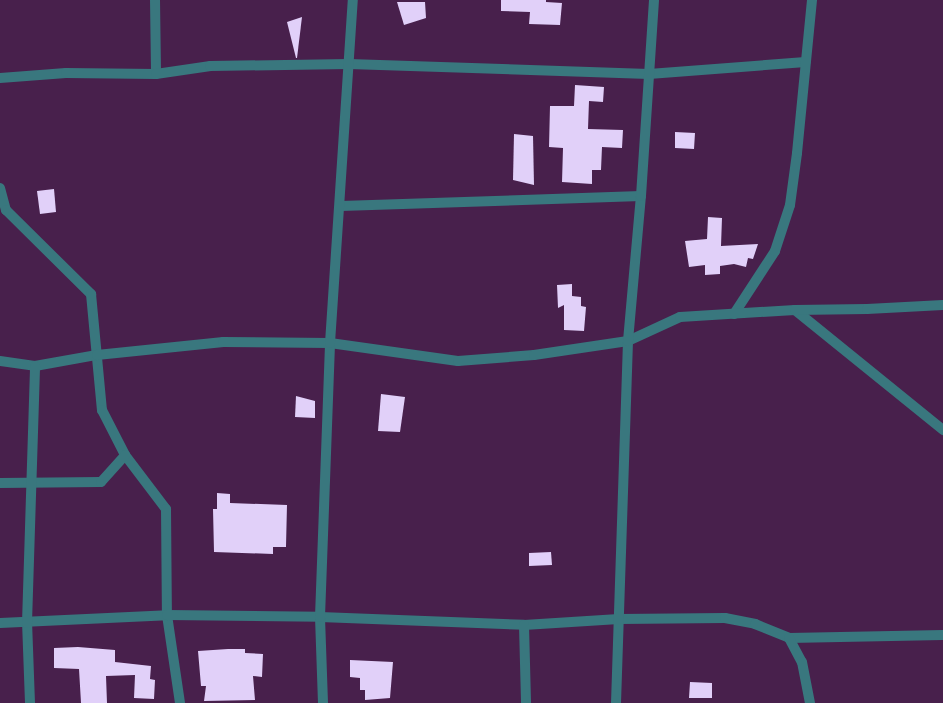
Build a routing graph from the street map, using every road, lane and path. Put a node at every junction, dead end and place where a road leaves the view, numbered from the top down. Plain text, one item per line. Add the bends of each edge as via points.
1 (154, 0) edge
2 (353, 0) edge
3 (654, 0) edge
4 (812, 0) edge
5 (806, 62) junction
6 (348, 64) junction
7 (156, 74) junction
8 (649, 74) junction
9 (0, 78) edge
10 (0, 188) edge
11 (641, 196) junction
12 (341, 206) junction
13 (943, 305) edge
14 (795, 310) junction
15 (734, 314) junction
16 (628, 340) junction
17 (330, 343) junction
18 (97, 354) junction
19 (0, 361) edge
20 (35, 366) junction
21 (943, 430) edge
22 (125, 455) junction
23 (0, 483) edge
24 (31, 484) junction
25 (167, 615) junction
26 (320, 617) junction
27 (619, 619) junction
28 (0, 623) edge
29 (27, 623) junction
30 (524, 625) junction
31 (943, 635) edge
32 (789, 638) junction
33 (30, 703) edge
34 (180, 703) edge
35 (323, 703) edge
36 (526, 703) edge
37 (616, 703) edge
38 (810, 703) edge

1 - 7 street
2 - 6 street
3 - 8 street
4 - 5 street
5 - 8 street
5 - 15 street via 790,205 774,251
6 - 7 street via 210,66
6 - 8 street
6 - 12 street
7 - 9 street via 66,73
8 - 11 street
10 - 18 street via 6,210 91,294
11 - 12 street
11 - 16 street
12 - 17 street
13 - 14 street
14 - 15 street
14 - 21 street
15 - 16 street via 680,317
16 - 17 street via 534,355 458,361
16 - 27 street
17 - 18 street via 223,342
17 - 26 street
18 - 20 street
18 - 22 street via 102,410
19 - 20 street
20 - 24 street
22 - 24 street via 101,482
22 - 25 street via 166,508
23 - 24 street
24 - 29 street
25 - 26 street
25 - 29 street
25 - 34 street
26 - 30 street
26 - 35 street
27 - 30 street
27 - 32 street via 725,618 755,624
27 - 37 street
28 - 29 street
29 - 33 street
30 - 36 street
31 - 32 street
32 - 38 street via 802,662

